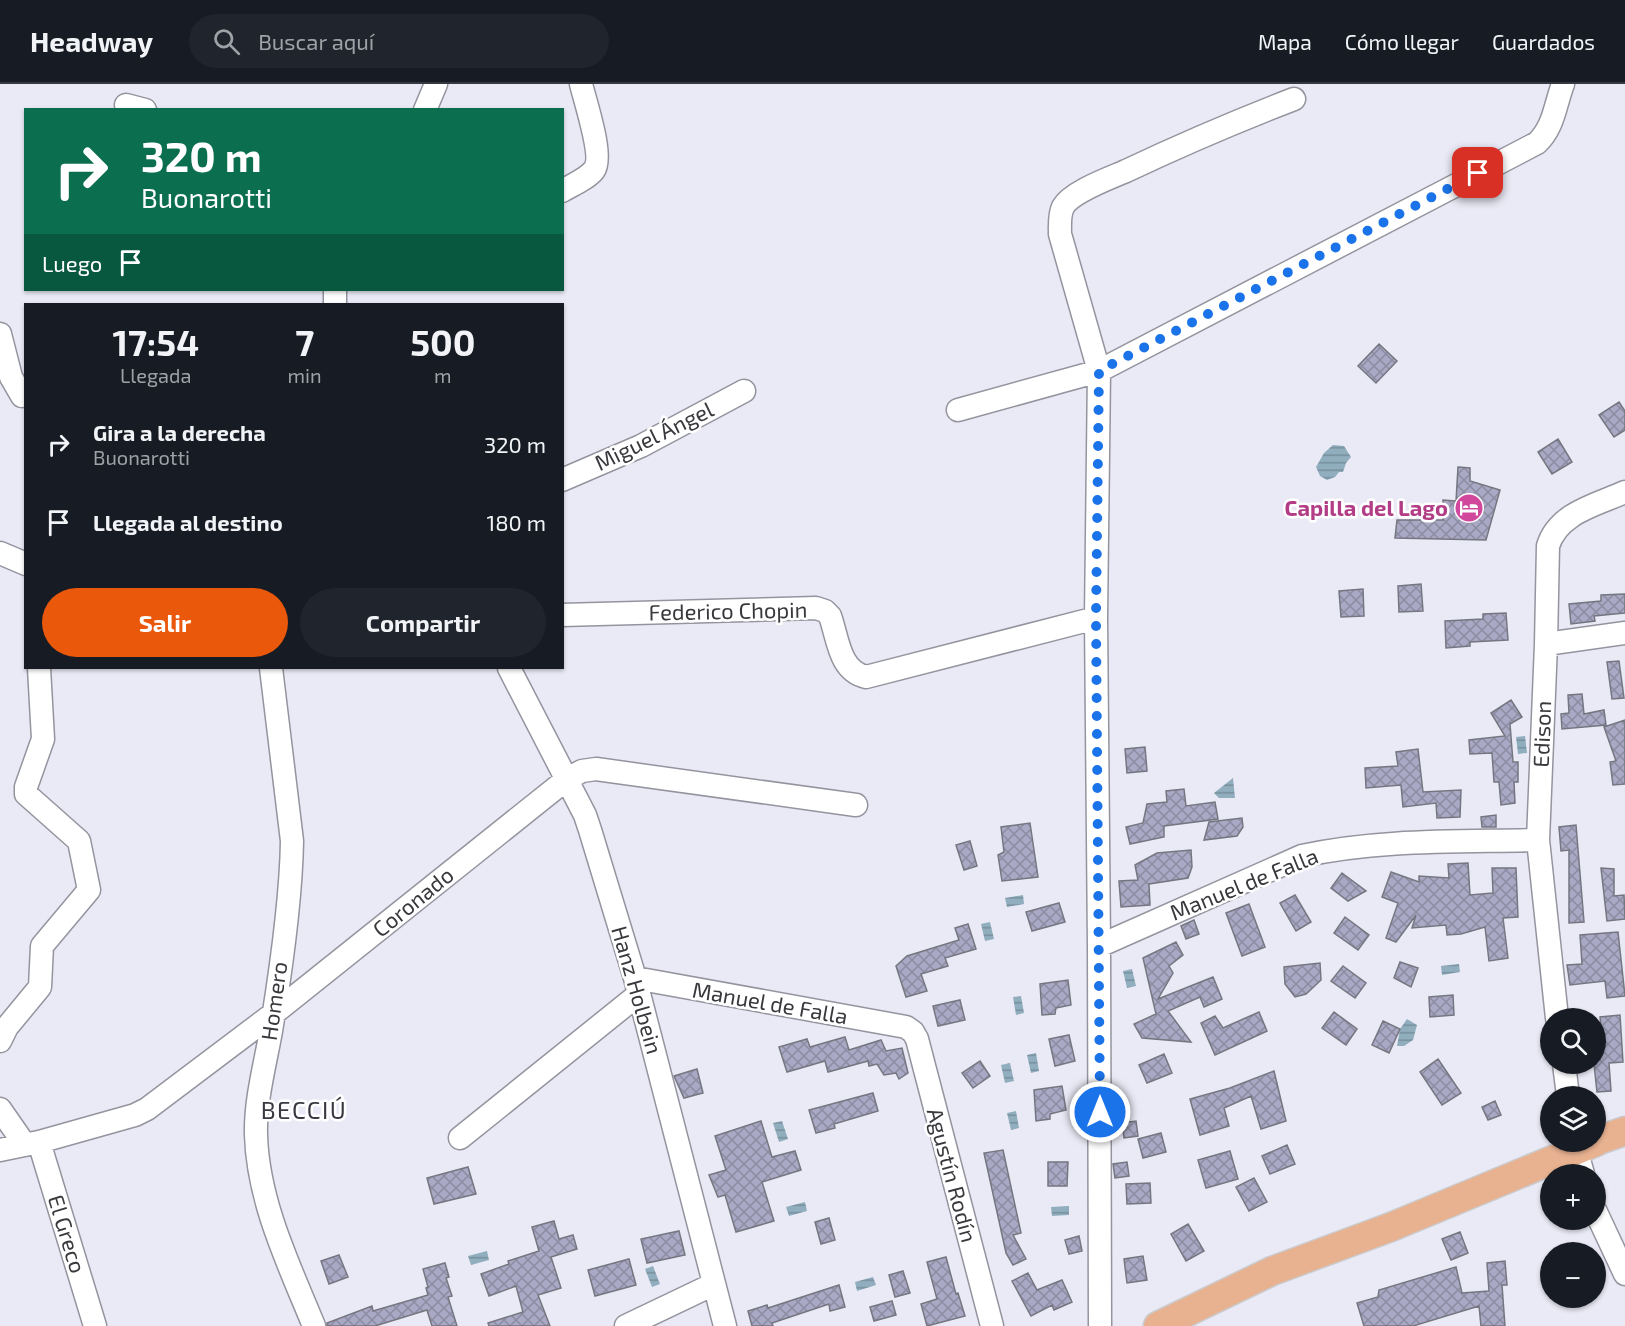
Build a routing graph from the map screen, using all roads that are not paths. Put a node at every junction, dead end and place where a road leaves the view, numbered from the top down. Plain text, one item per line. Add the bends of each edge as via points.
1 (436, 84) edge
2 (581, 84) edge
3 (1563, 84) edge
4 (1294, 99) dead end
5 (426, 108) edge
6 (564, 190) edge
7 (0, 334) edge
8 (1099, 371) junction
9 (744, 391) dead end
10 (16, 397) edge
11 (958, 410) dead end
12 (564, 479) edge
13 (1625, 492) edge
14 (0, 553) edge
15 (24, 563) edge
16 (564, 615) edge
17 (1096, 618) junction
18 (1625, 633) edge
19 (1546, 644) junction
20 (39, 669) edge
21 (271, 669) edge
22 (510, 669) edge
23 (567, 779) junction
24 (856, 805) dead end
25 (1538, 840) junction
26 (1100, 946) junction
27 (637, 986) junction
28 (1555, 1008) edge
29 (273, 1014) junction
30 (906, 1028) joint
31 (0, 1041) edge
32 (0, 1109) edge
33 (1625, 1131) edge
34 (460, 1138) dead end
35 (1606, 1140) edge
36 (32, 1144) junction
37 (0, 1150) edge
38 (1580, 1152) edge
39 (1604, 1230) edge
40 (1625, 1274) edge
41 (714, 1284) junction
42 (1187, 1320) edge
43 (95, 1326) edge
44 (314, 1326) edge
45 (626, 1326) edge
46 (725, 1326) edge
47 (993, 1326) edge
48 (1100, 1326) edge
49 (1158, 1326) edge

1 - 5 street
2 - 6 street via 597,165 593,172
3 - 8 street via 1553,120 1537,143
4 - 8 street via 1207,133 1112,177 1063,207 1060,234
7 - 10 street
8 - 11 street
8 - 17 street
9 - 12 street, Miguel Ángel via 641,446
13 - 19 street, Edison via 1562,521 1552,534 1548,546
14 - 15 street
16 - 17 street, Federico Chopin via 816,608 830,616 845,662 851,670 866,677
17 - 26 street
18 - 19 street
19 - 25 street, Edison
20 - 31 street via 43,739 26,794 79,841 89,890 42,946 40,987
21 - 29 street, Homero via 292,841
22 - 23 street, Hanz Holbein
23 - 24 street, Coronado via 596,769
23 - 27 street, Hanz Holbein via 590,830
23 - 29 street, Coronado
25 - 26 street, Manuel de Falla via 1371,846 1302,856
25 - 28 street, Edison
26 - 48 street
27 - 30 street, Manuel de Falla
27 - 34 street
27 - 41 street, Hanz Holbein
29 - 36 street, Coronado via 147,1109
29 - 44 street, Homero via 258,1111 258,1159 278,1240
30 - 47 street, Agustín Rodín via 917,1039
32 - 36 street, El Greco
33 - 35 main road
36 - 37 street, Coronado
36 - 43 street, El Greco
38 - 42 main road via 1272,1271
39 - 40 street
41 - 45 street
41 - 46 street, Hanz Holbein
42 - 49 main road

